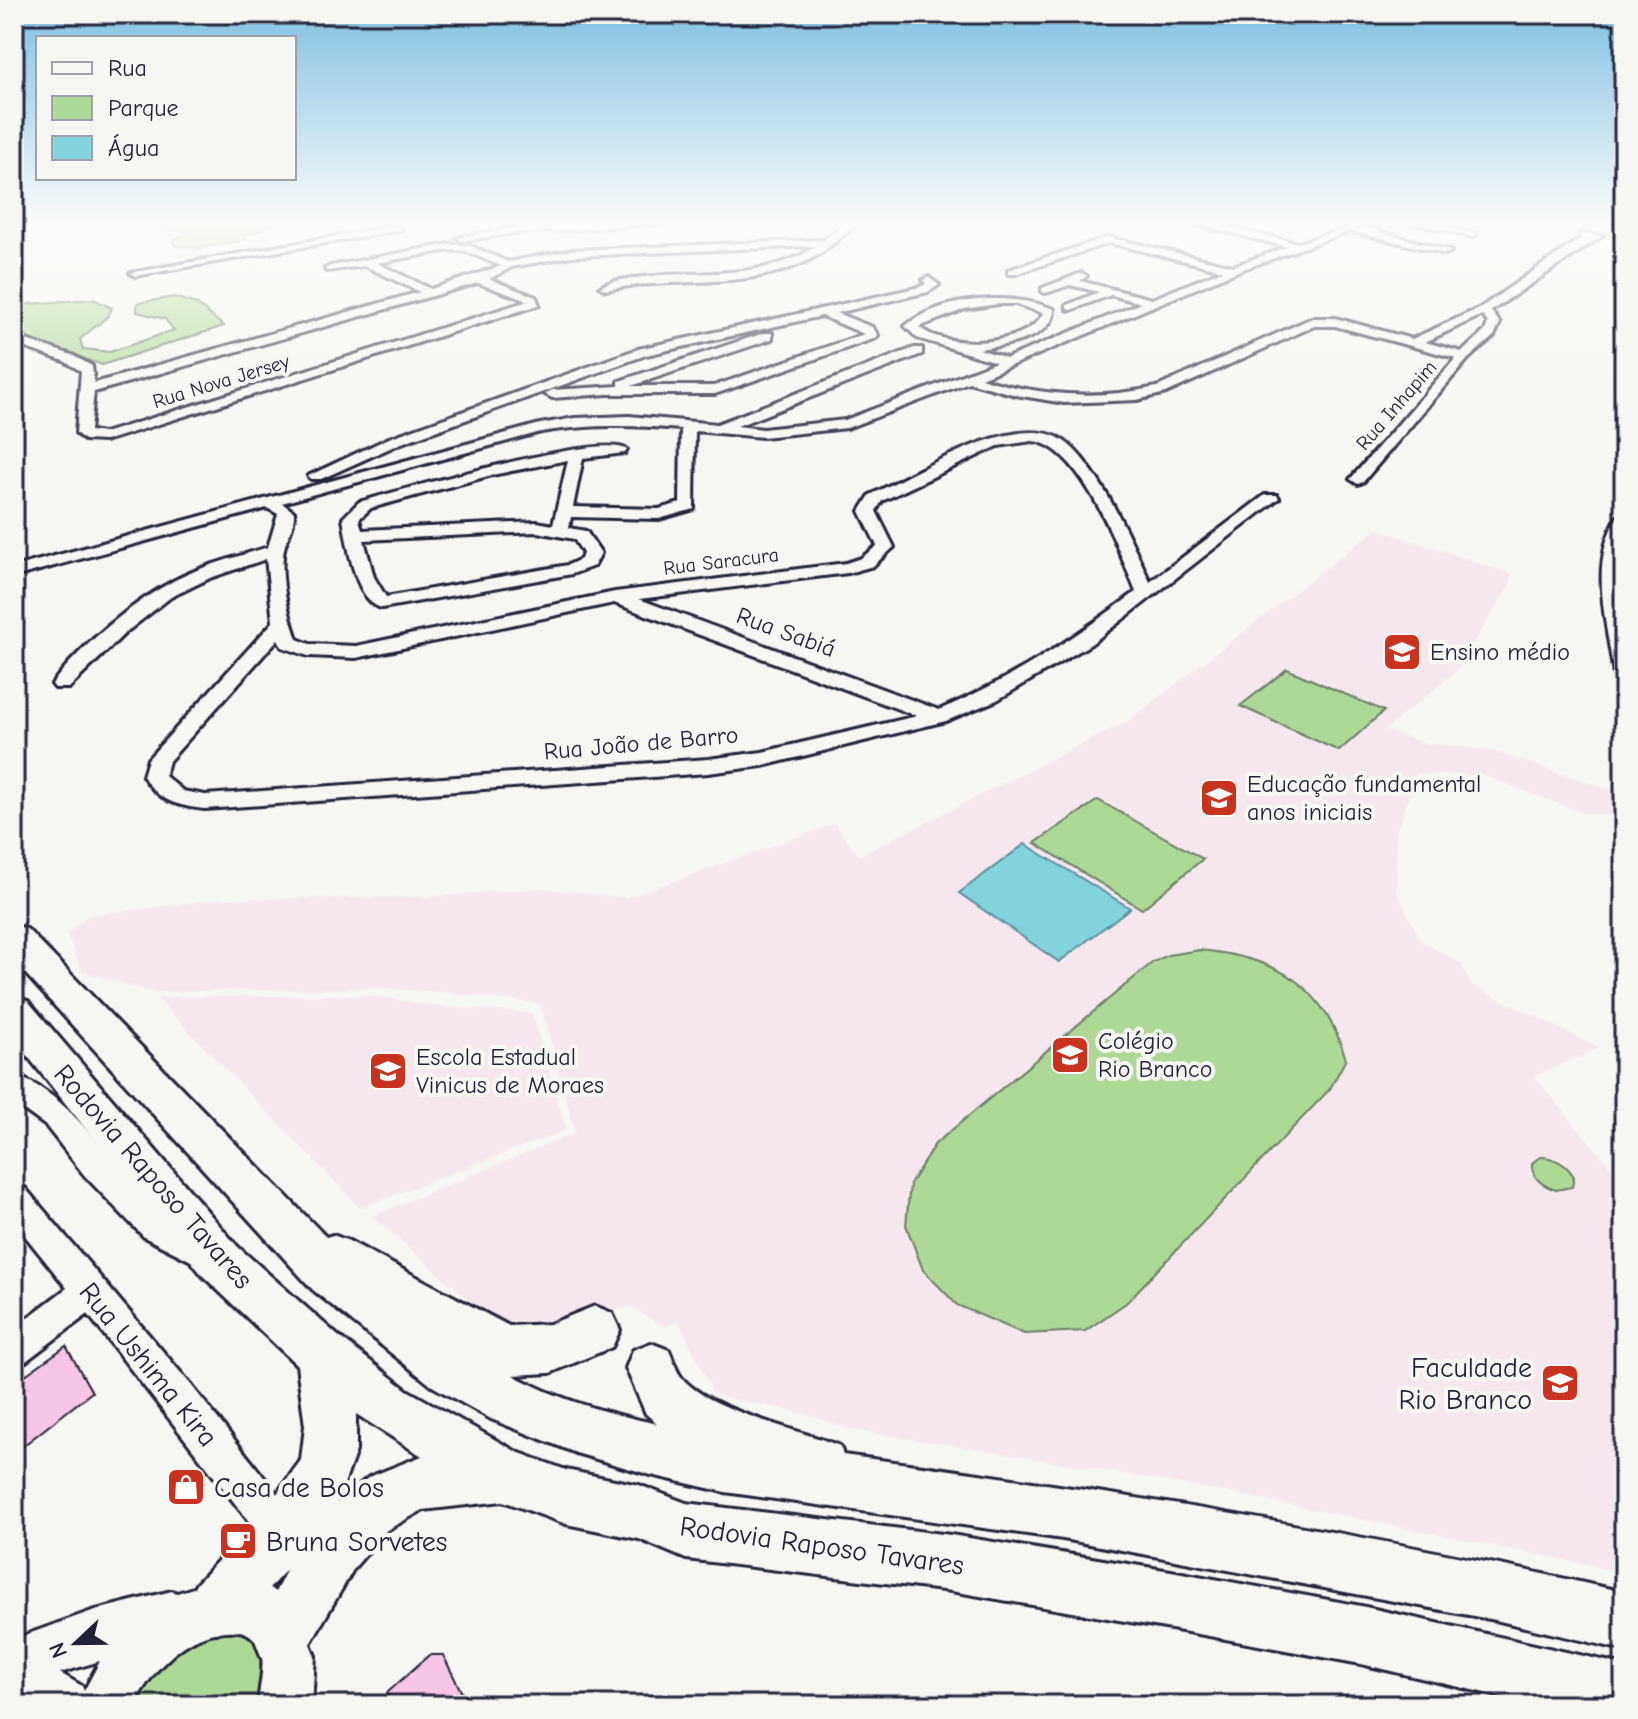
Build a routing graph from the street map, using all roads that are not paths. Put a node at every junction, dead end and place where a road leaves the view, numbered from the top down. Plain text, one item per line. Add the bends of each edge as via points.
1 (390, 303) edge
2 (534, 303) edge
3 (871, 303) edge
4 (976, 303) edge
5 (1028, 303) edge
6 (1081, 303) edge
7 (1148, 303) edge
8 (1494, 303) edge
9 (1071, 307) dead end
10 (1484, 310) junction
11 (827, 314) junction
12 (14, 340) edge
13 (1413, 343) junction
14 (962, 347) junction
15 (918, 351) dead end
16 (1464, 356) junction
17 (1008, 362) junction
18 (969, 378) junction
19 (88, 389) junction
20 (607, 390) junction
21 (510, 400) junction
22 (688, 426) junction
23 (714, 430) junction
24 (620, 450) dead end
25 (577, 453) junction
26 (1358, 479) dead end
27 (1271, 498) dead end
28 (268, 502) junction
29 (608, 515) junction
30 (1624, 519) edge
31 (563, 521) junction
32 (354, 535) junction
33 (580, 535) junction
34 (275, 550) junction
35 (14, 572) edge
36 (1146, 594) junction
37 (615, 597) junction
38 (281, 625) junction
39 (1624, 675) edge
40 (62, 684) dead end
41 (939, 717) junction
42 (14, 938) edge
43 (14, 1011) edge
44 (14, 1087) edge
45 (14, 1198) edge
46 (286, 1230) junction
47 (220, 1261) junction
48 (91, 1291) junction
49 (595, 1330) dead end
50 (14, 1349) edge
51 (319, 1352) junction
52 (651, 1368) dead end
53 (503, 1474) junction
54 (897, 1491) junction
55 (282, 1532) junction
56 (199, 1609) junction
57 (1624, 1621) edge
58 (14, 1665) edge
59 (289, 1682) edge
60 (14, 1683) edge
61 (1624, 1695) edge
62 (63, 1705) edge
63 (105, 1705) edge

1 - 19 street
2 - 19 street, Rua Nova Jersey via 116,435 83,433
3 - 11 street
4 - 14 street via 911,326 921,335
5 - 14 street via 1051,313 1007,342
6 - 9 street
7 - 17 street
8 - 10 street
10 - 13 street
10 - 16 street, Rua Inhapim via 1493,328
11 - 20 street
11 - 20 street via 872,335 715,390
11 - 21 street via 657,348
12 - 19 street via 82,365 89,374
13 - 16 street
13 - 18 street via 1335,322 1312,322 1136,397 1039,397
14 - 17 street
15 - 23 street
16 - 26 street, Rua Inhapim
17 - 18 street
18 - 23 street via 847,424 784,433
20 - 21 street
21 - 28 street via 394,441
22 - 23 street
22 - 28 street via 602,419 540,428
22 - 29 street via 688,506 670,513
24 - 25 street
25 - 31 street
25 - 32 street via 510,465 365,505 352,513
27 - 36 street, Rua João de Barro
28 - 34 street via 286,512 287,528
28 - 35 street
29 - 31 street
29 - 33 street
30 - 39 street via 1610,566
31 - 32 street
31 - 33 street
32 - 33 street via 371,592 382,603 580,566 592,553
34 - 38 street
34 - 40 street via 179,585
36 - 37 street, Rua Saracura via 1115,523 1072,457 1053,440 1026,437 993,443 876,498 868,511 886,547 867,562
36 - 41 street, Rua João de Barro via 1084,640 990,696
37 - 38 street, Rua Saracura via 356,652 308,650 289,643
37 - 41 street, Rua Sabiá
38 - 41 street, Rua João de Barro via 159,759 154,776 161,790 205,802 708,766 762,759
42 - 46 highway
43 - 47 highway, Rodovia Raposo Tavares
44 - 47 street via 57,1117 96,1167 155,1227
45 - 48 street, Rua Ushima Kira
46 - 49 highway via 503,1349 543,1352
46 - 54 highway via 330,1274 409,1338 509,1401 651,1449
47 - 51 highway, Rodovia Raposo Tavares
48 - 50 street
48 - 55 street, Rua Ushima Kira
51 - 53 highway, Rodovia Raposo Tavares via 389,1408
51 - 55 highway via 328,1388 330,1453 318,1483
52 - 54 highway via 664,1396 695,1421
53 - 59 highway via 414,1485 363,1513 331,1551
53 - 61 highway, Rodovia Raposo Tavares via 566,1497 639,1512 686,1531 951,1563 1171,1600 1361,1635
54 - 57 highway via 1078,1515 1495,1591
55 - 56 highway
56 - 58 main road via 105,1631
56 - 59 main road via 232,1603 271,1619
56 - 63 main road via 154,1634 129,1661
60 - 62 main road

